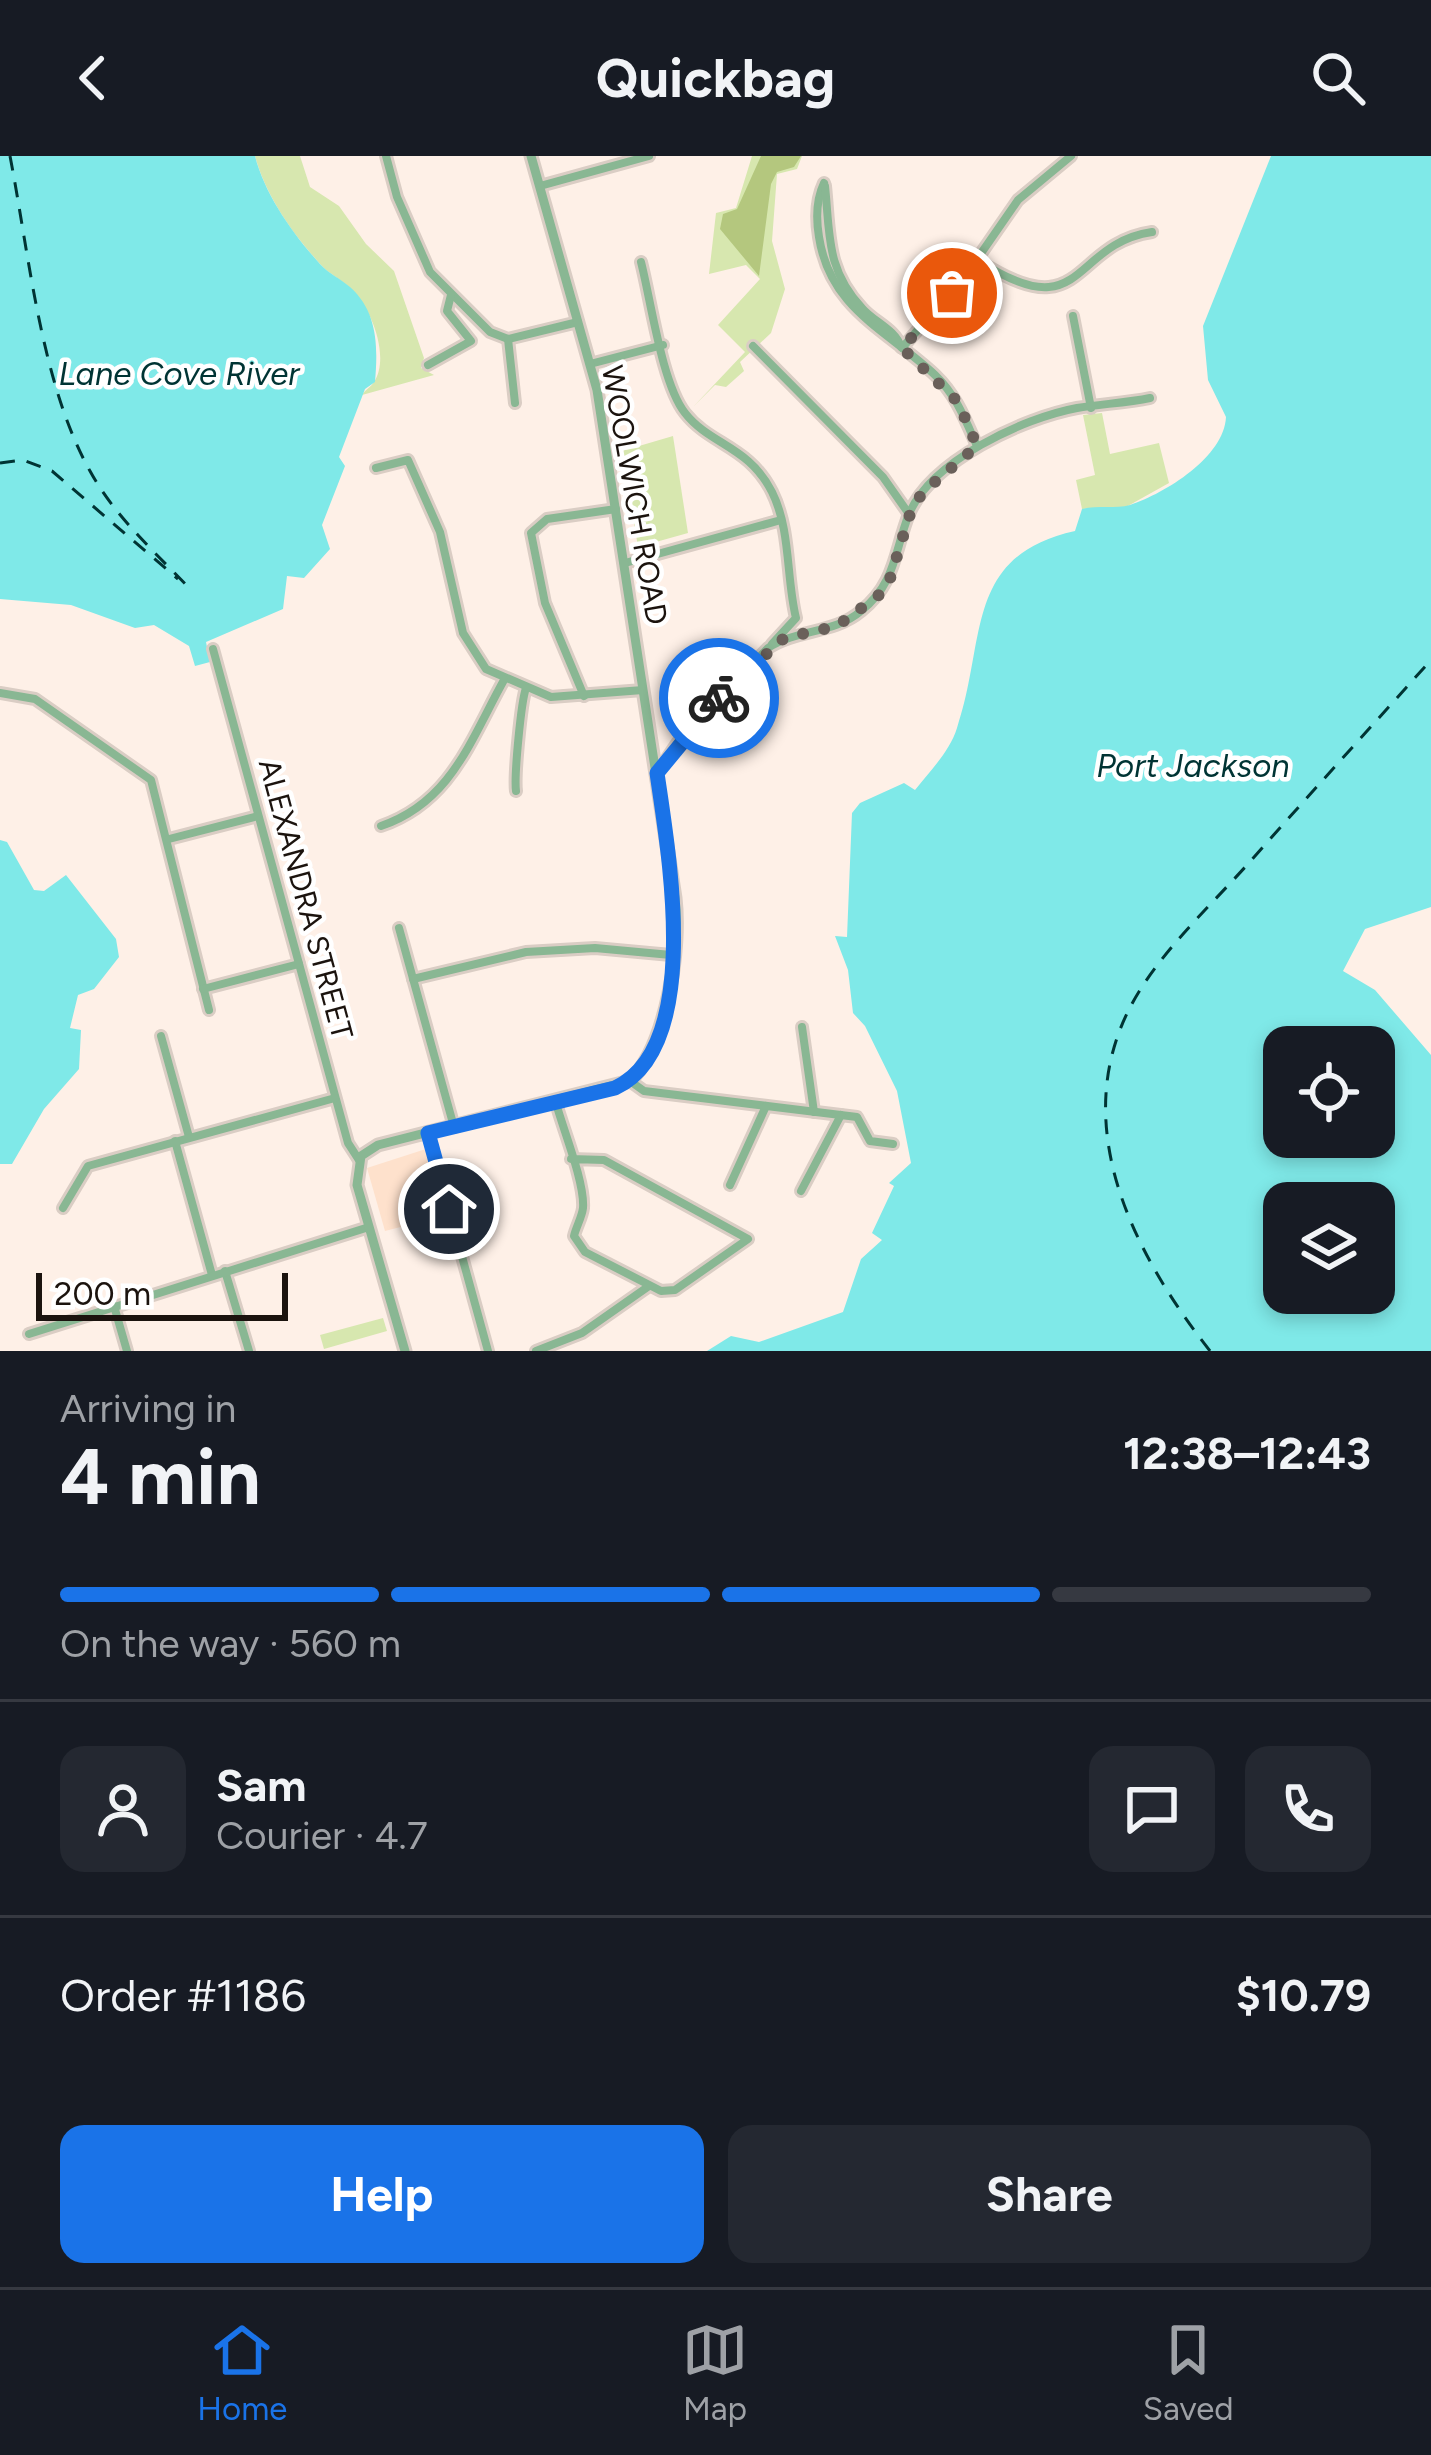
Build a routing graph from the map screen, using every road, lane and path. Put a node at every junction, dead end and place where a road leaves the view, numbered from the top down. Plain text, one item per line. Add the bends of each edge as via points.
1 (386, 156) edge
2 (531, 156) edge
3 (649, 156) edge
4 (1071, 156) edge
5 (540, 186) junction
6 (1152, 232) dead end
7 (976, 260) junction
8 (641, 262) dead end
9 (451, 296) junction
10 (1073, 316) dead end
11 (578, 322) junction
12 (508, 339) junction
13 (663, 345) junction
14 (753, 346) dead end
15 (902, 348) junction
16 (590, 364) junction
17 (428, 365) dead end
18 (1150, 398) dead end
19 (515, 403) dead end
20 (1091, 408) junction
21 (977, 446) junction
22 (376, 468) dead end
23 (616, 509) junction
24 (910, 514) junction
25 (782, 520) junction
26 (625, 563) junction
27 (773, 645) junction
28 (213, 649) dead end
29 (505, 680) junction
30 (526, 688) junction
31 (643, 690) junction
32 (0, 693) edge
33 (584, 696) junction
34 (657, 773) junction
35 (516, 791) dead end
36 (259, 816) junction
37 (381, 826) dead end
38 (169, 839) junction
39 (399, 928) dead end
40 (671, 955) junction
41 (299, 964) junction
42 (413, 979) junction
43 (203, 989) junction
44 (209, 1010) dead end
45 (802, 1027) dead end
46 (161, 1036) dead end
47 (630, 1081) junction
48 (336, 1098) junction
49 (556, 1103) junction
50 (766, 1106) junction
51 (814, 1112) junction
52 (841, 1115) junction
53 (454, 1127) junction
54 (428, 1133) junction
55 (189, 1137) junction
56 (175, 1141) junction
57 (893, 1144) dead end
58 (571, 1159) junction
59 (359, 1160) junction
60 (730, 1185) dead end
61 (801, 1191) dead end
62 (63, 1208) dead end
63 (369, 1227) junction
64 (225, 1270) junction
65 (212, 1275) junction
66 (649, 1286) junction
67 (114, 1306) junction
68 (29, 1334) dead end
69 (561, 1347) edge
70 (127, 1351) edge
71 (249, 1351) edge
72 (405, 1351) edge
73 (488, 1351) edge
74 (536, 1351) edge

1 - 9 street via 425,264
2 - 5 street, WOOLWICH ROAD
3 - 5 street
4 - 7 street via 1018,200
5 - 11 street, WOOLWICH ROAD
6 - 7 street via 1131,235 1073,281 1044,288 1011,281
7 - 15 street
8 - 13 street
9 - 12 street
9 - 17 street via 447,311 471,340
10 - 20 street
11 - 12 street
11 - 16 street, WOOLWICH ROAD
12 - 19 street
13 - 16 street
13 - 25 street via 683,411 753,464
14 - 24 street
15 - 15 street via 859,316 830,273 817,221 824,183 824,227 836,270
15 - 21 street via 958,402
16 - 23 street, WOOLWICH ROAD
18 - 20 street
20 - 21 street
21 - 24 street via 922,493
22 - 29 street via 408,460 440,532 472,655
23 - 26 street, WOOLWICH ROAD
23 - 33 street via 547,519 531,533 545,603
24 - 27 street via 879,595 837,626
25 - 26 street
25 - 27 street via 796,618
26 - 31 street, WOOLWICH ROAD
27 - 34 street
28 - 36 street, ALEXANDRA STREET
29 - 30 street
29 - 37 street via 435,796 417,813
30 - 33 street
30 - 35 street
31 - 33 street
31 - 34 street, WOOLWICH ROAD
32 - 38 street via 34,699 151,780
34 - 40 street, WOOLWICH ROAD via 676,910
36 - 38 street
36 - 41 street, ALEXANDRA STREET
38 - 43 street
39 - 42 street
40 - 42 street via 526,952
40 - 47 street, WOOLWICH ROAD via 658,1036
41 - 43 street
41 - 48 street, ALEXANDRA STREET
42 - 53 street
43 - 44 street
45 - 51 street
46 - 55 street
47 - 49 street
47 - 50 street via 644,1091
48 - 55 street
48 - 59 street, ALEXANDRA STREET
49 - 53 street
49 - 58 street
50 - 51 street
50 - 60 street
51 - 52 street
52 - 57 street via 859,1118 874,1144
52 - 61 street
53 - 54 street
54 - 59 street via 378,1145
54 - 73 street
55 - 56 street
56 - 62 street via 88,1166
56 - 65 street
58 - 66 street via 583,1202 576,1242
58 - 66 street via 604,1160 747,1234 745,1244 675,1290
59 - 63 street, ALEXANDRA STREET
63 - 64 street
63 - 72 street, ALEXANDRA STREET
64 - 65 street
64 - 71 street
65 - 67 street
66 - 69 street
67 - 68 street
67 - 70 street
69 - 74 street

